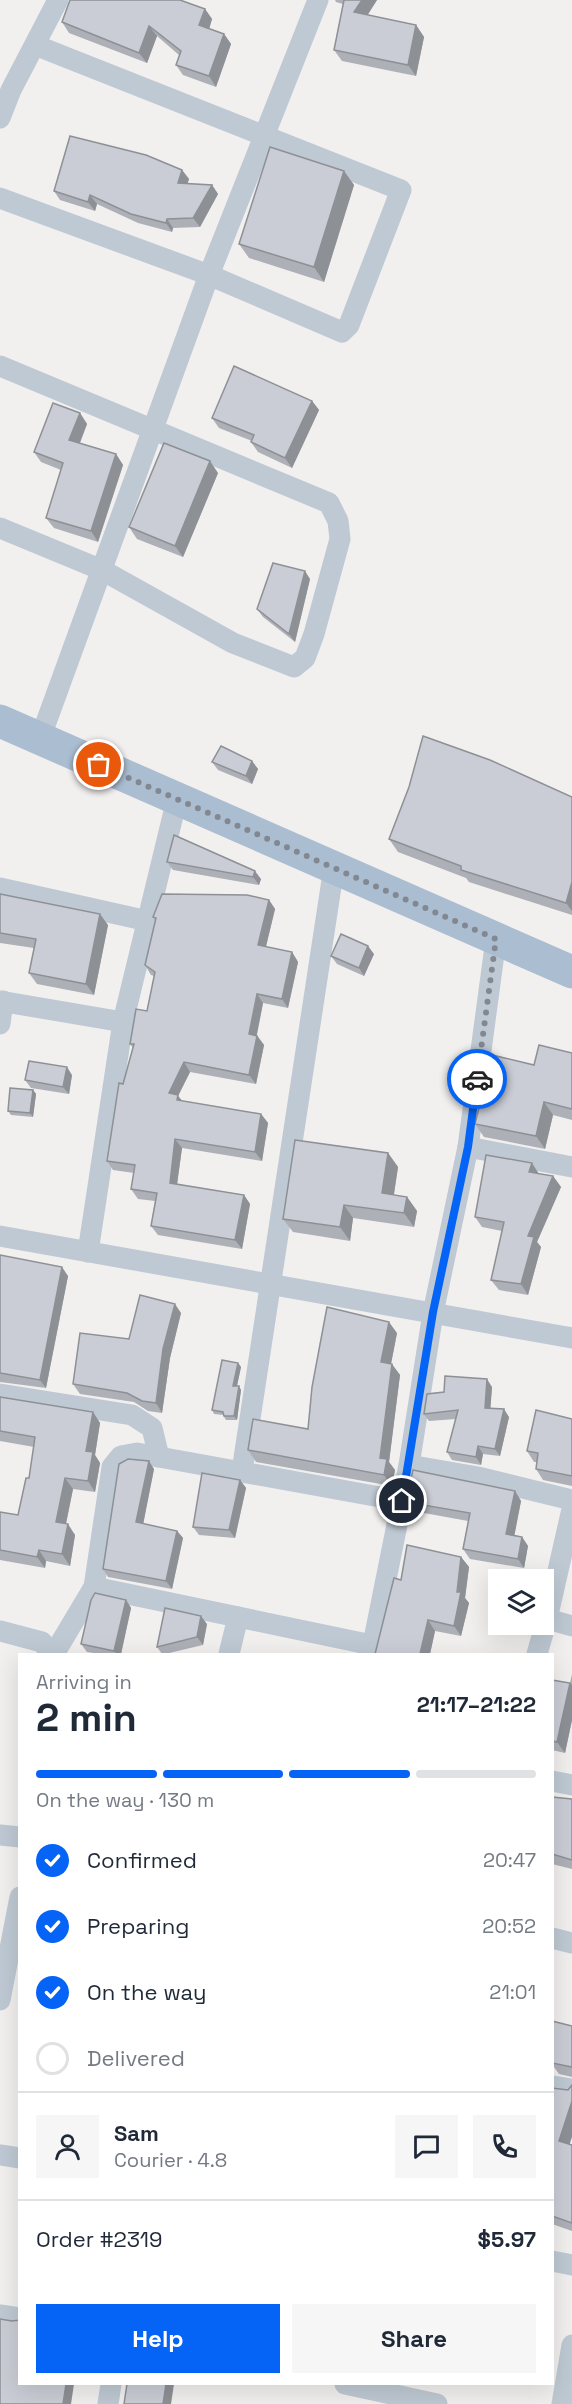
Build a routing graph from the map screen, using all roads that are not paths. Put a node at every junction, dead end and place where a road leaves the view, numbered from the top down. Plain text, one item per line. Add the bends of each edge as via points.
1 (58, 0) edge
2 (318, 0) edge
3 (35, 45) junction
4 (6, 88) edge
5 (0, 118) edge
6 (265, 135) junction
7 (0, 198) edge
8 (209, 275) junction
9 (0, 366) edge
10 (154, 428) junction
11 (0, 528) edge
12 (102, 570) junction
13 (0, 721) edge
14 (40, 739) junction
15 (177, 799) junction
16 (333, 867) junction
17 (0, 888) edge
18 (148, 921) junction
19 (496, 939) junction
20 (572, 972) edge
21 (2, 1001) edge
22 (123, 1022) junction
23 (0, 1024) edge
24 (468, 1147) junction
25 (572, 1167) edge
26 (0, 1236) edge
27 (88, 1252) junction
28 (271, 1286) junction
29 (433, 1312) junction
30 (572, 1338) edge
31 (0, 1394) edge
32 (159, 1457) junction
33 (409, 1465) junction
34 (242, 1471) junction
35 (572, 1500) edge
36 (402, 1501) junction
37 (572, 1509) edge
38 (94, 1587) junction
39 (554, 1588) edge
40 (238, 1617) junction
41 (554, 1621) edge
42 (572, 1626) edge
43 (0, 1631) edge
44 (542, 1635) edge
45 (372, 1650) edge
46 (51, 1653) edge
47 (53, 1653) edge
48 (229, 1653) edge
49 (537, 1653) edge
50 (554, 1781) edge
51 (572, 1785) edge
52 (0, 1835) edge
53 (18, 1837) edge
54 (18, 1910) edge
55 (554, 1938) edge
56 (572, 1943) edge
57 (5, 1995) edge
58 (554, 2086) edge
59 (572, 2089) edge
60 (0, 2155) edge
61 (18, 2158) edge
62 (554, 2261) edge
63 (572, 2265) edge
64 (0, 2315) edge
65 (18, 2318) edge
66 (572, 2345) edge
67 (111, 2385) edge
68 (350, 2385) edge
69 (108, 2404) edge
70 (437, 2404) edge
71 (562, 2404) edge

1 - 3 street
2 - 6 street
3 - 4 street
3 - 6 street
4 - 5 street
6 - 8 street
6 - 8 street via 401,190 349,325 342,332 332,330
7 - 8 street
8 - 10 street
9 - 10 street
10 - 12 street
10 - 12 street via 329,503 338,521 340,539 305,658 294,667 243,647
11 - 12 street
12 - 14 street
13 - 14 main road
14 - 15 main road
15 - 16 main road
15 - 18 street
16 - 19 main road
16 - 28 street
17 - 18 street
18 - 22 street
19 - 20 main road
19 - 24 street
21 - 22 street
21 - 23 street
22 - 27 street
24 - 25 street
24 - 29 street
26 - 27 street
27 - 28 street
28 - 29 street
28 - 34 street
29 - 30 street
29 - 33 street
31 - 32 street via 132,1414 152,1428
32 - 34 street
32 - 38 street via 137,1453 121,1456 112,1467
33 - 35 street
33 - 36 street
34 - 36 street
36 - 45 street
37 - 39 street
38 - 40 street
38 - 47 street
40 - 45 street
40 - 48 street
41 - 42 street
43 - 46 street via 42,1642
44 - 49 street
50 - 51 street
52 - 53 street
54 - 57 street
55 - 56 street
58 - 59 street
60 - 61 street
62 - 63 street
64 - 65 street
66 - 71 street
67 - 69 street
68 - 70 street

